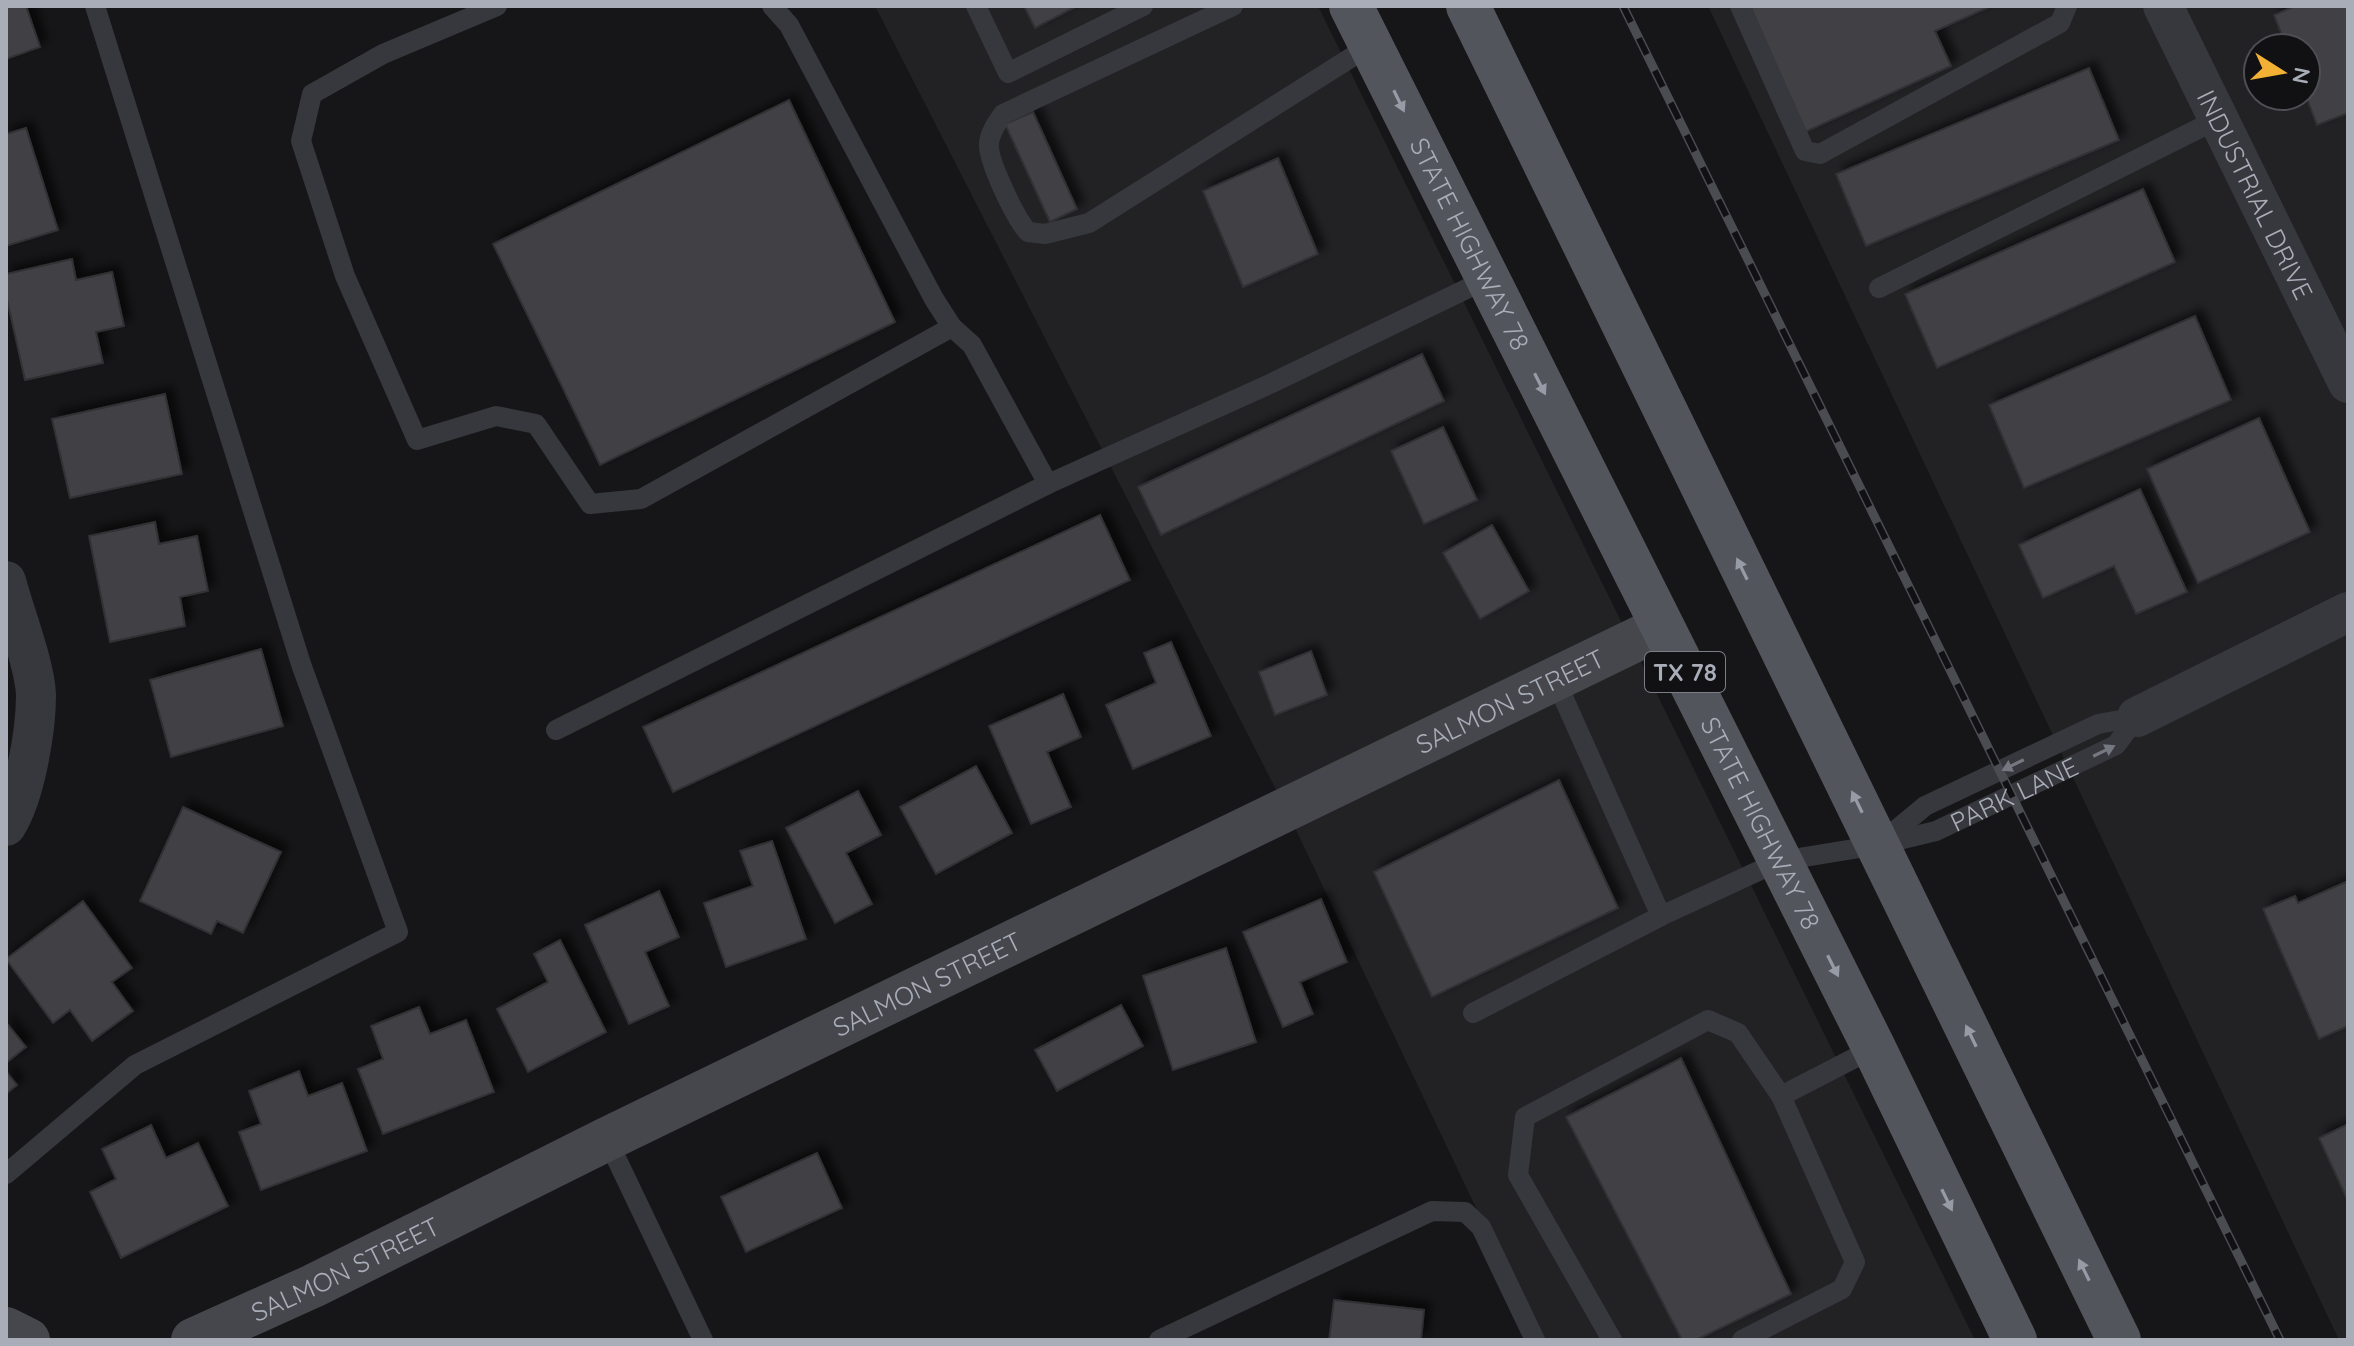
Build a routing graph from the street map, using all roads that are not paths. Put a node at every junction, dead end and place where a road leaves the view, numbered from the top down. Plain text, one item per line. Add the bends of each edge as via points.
1 (95, 6) edge
2 (497, 6) edge
3 (772, 6) edge
4 (976, 6) edge
5 (1143, 6) edge
6 (1351, 6) edge
7 (1468, 6) edge
8 (1740, 6) edge
9 (2067, 6) edge
10 (2163, 6) edge
11 (1230, 7) edge
12 (1371, 45) junction
13 (2218, 119) junction
14 (1487, 279) junction
15 (1879, 288) dead end
16 (952, 327) junction
17 (2348, 383) edge
18 (1048, 484) junction
19 (6, 581) edge
20 (2348, 612) edge
21 (1662, 627) junction
22 (1555, 679) junction
23 (2137, 717) joint
24 (556, 730) dead end
25 (6, 826) edge
26 (1878, 845) junction
27 (1780, 861) junction
28 (1661, 916) junction
29 (1473, 1013) dead end
30 (1874, 1048) junction
31 (1781, 1096) junction
32 (607, 1139) junction
33 (6, 1174) edge
34 (6, 1329) edge
35 (28, 1340) edge
36 (193, 1340) edge
37 (703, 1340) edge
38 (1159, 1340) edge
39 (1535, 1340) edge
40 (1612, 1340) edge
41 (1742, 1340) edge
42 (2015, 1340) edge
43 (2119, 1340) edge

1 - 33 lane via 301,664 398,932 135,1065
2 - 16 lane via 383,54 312,94 301,141 345,276 417,440 496,416 536,424 590,504 641,499
3 - 16 lane via 789,25
4 - 5 lane via 1008,73
6 - 12 main road, STATE HIGHWAY 78 / TX 78
26 -> 7 main road
8 - 9 lane via 1805,151 1820,154 2060,23
10 - 13 street, INDUSTRIAL DRIVE
11 - 12 lane via 1003,114 988,146 1017,220 1028,232 1045,234 1089,223
12 -> 14 main road, STATE HIGHWAY 78 / TX 78
13 - 15 lane
13 - 17 street, INDUSTRIAL DRIVE
14 - 18 lane
14 -> 21 main road, STATE HIGHWAY 78 / TX 78
16 - 18 lane via 972,345
18 - 24 lane
19 - 25 street via 36,693 31,746
20 - 23 street, PARK LANE
21 - 22 street, SALMON STREET
21 - 27 main road, STATE HIGHWAY 78 / TX 78
22 - 28 lane
22 - 32 street, SALMON STREET
23 - 26 lane, PARK LANE via 2116,745 1936,831
26 - 27 lane, PARK LANE
43 -> 26 main road
27 - 28 lane, PARK LANE
27 -> 30 main road, STATE HIGHWAY 78 / TX 78
28 - 29 lane, PARK LANE
30 - 31 lane
30 -> 42 main road, STATE HIGHWAY 78 / TX 78
31 - 40 lane via 1738,1033 1708,1020 1525,1117 1518,1175
31 - 41 lane via 1855,1262 1842,1289
32 - 36 street, SALMON STREET
32 - 37 lane
34 - 35 street
38 - 39 lane via 1432,1211 1465,1212 1481,1227

